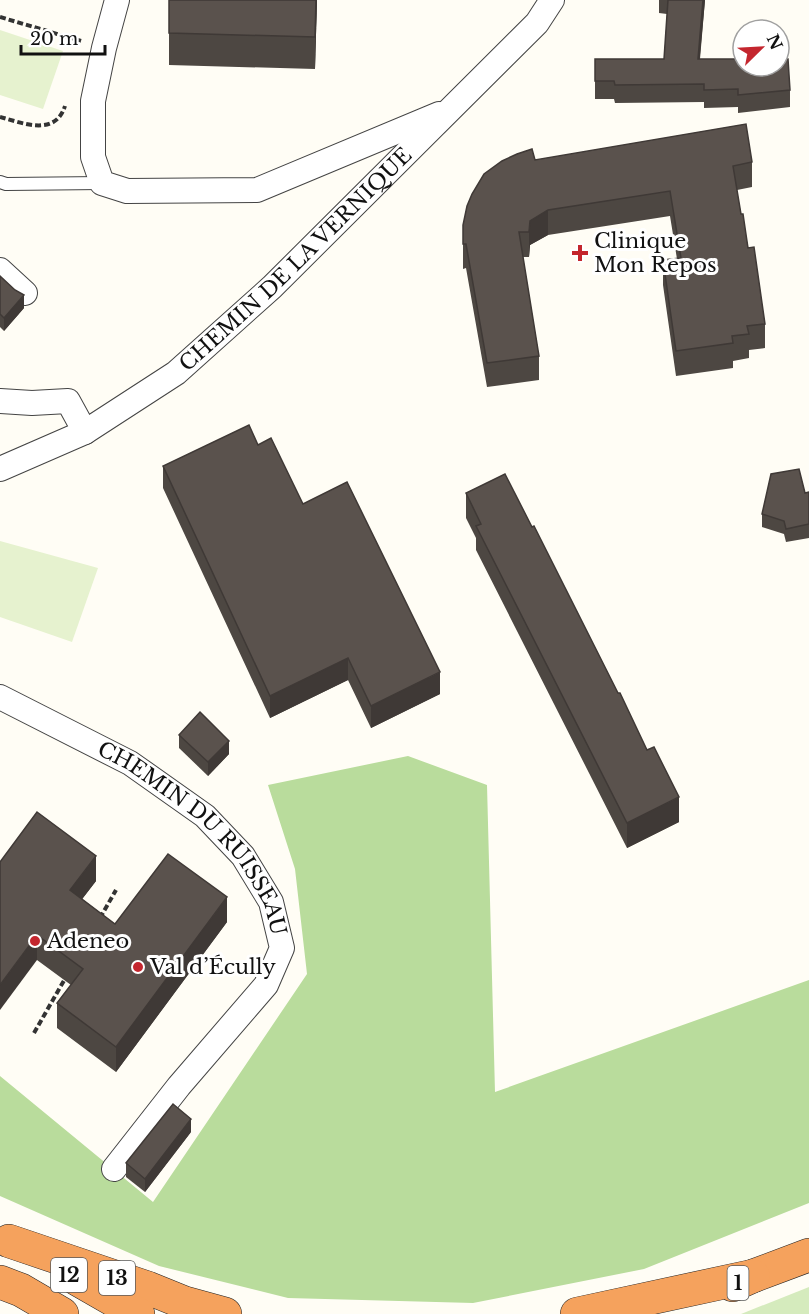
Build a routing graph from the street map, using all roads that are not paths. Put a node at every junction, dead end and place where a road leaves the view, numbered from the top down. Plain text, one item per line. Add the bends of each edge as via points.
1 (117, 0) edge
2 (552, 0) edge
3 (450, 110) junction
4 (0, 182) edge
5 (102, 183) junction
6 (0, 270) edge
7 (25, 293) edge
8 (0, 401) edge
9 (85, 432) junction
10 (0, 469) edge
11 (0, 697) edge
12 (114, 1169) dead end
13 (4, 1239) edge
14 (809, 1255) edge
15 (753, 1276) junction
16 (0, 1282) edge
17 (62, 1314) edge
18 (138, 1314) edge
19 (225, 1314) edge
20 (578, 1314) edge
21 (668, 1314) edge

1 - 5 street via 93,101 93,157
2 - 3 street, CHEMIN DE LA VERNIQUE via 537,23
3 - 5 street via 257,190 127,191
3 - 9 street, CHEMIN DE LA VERNIQUE via 272,287 185,366
4 - 5 lane
6 - 7 street
8 - 9 street via 68,401
9 - 10 street, CHEMIN DE LA VERNIQUE
11 - 12 street, CHEMIN DU RUISSEAU via 130,763 205,816 243,856 271,902 282,948 266,985
13 - 18 highway, 12
13 - 19 highway, 13
14 - 15 highway, 1
15 - 20 highway
15 - 21 highway, 1
16 - 17 highway

